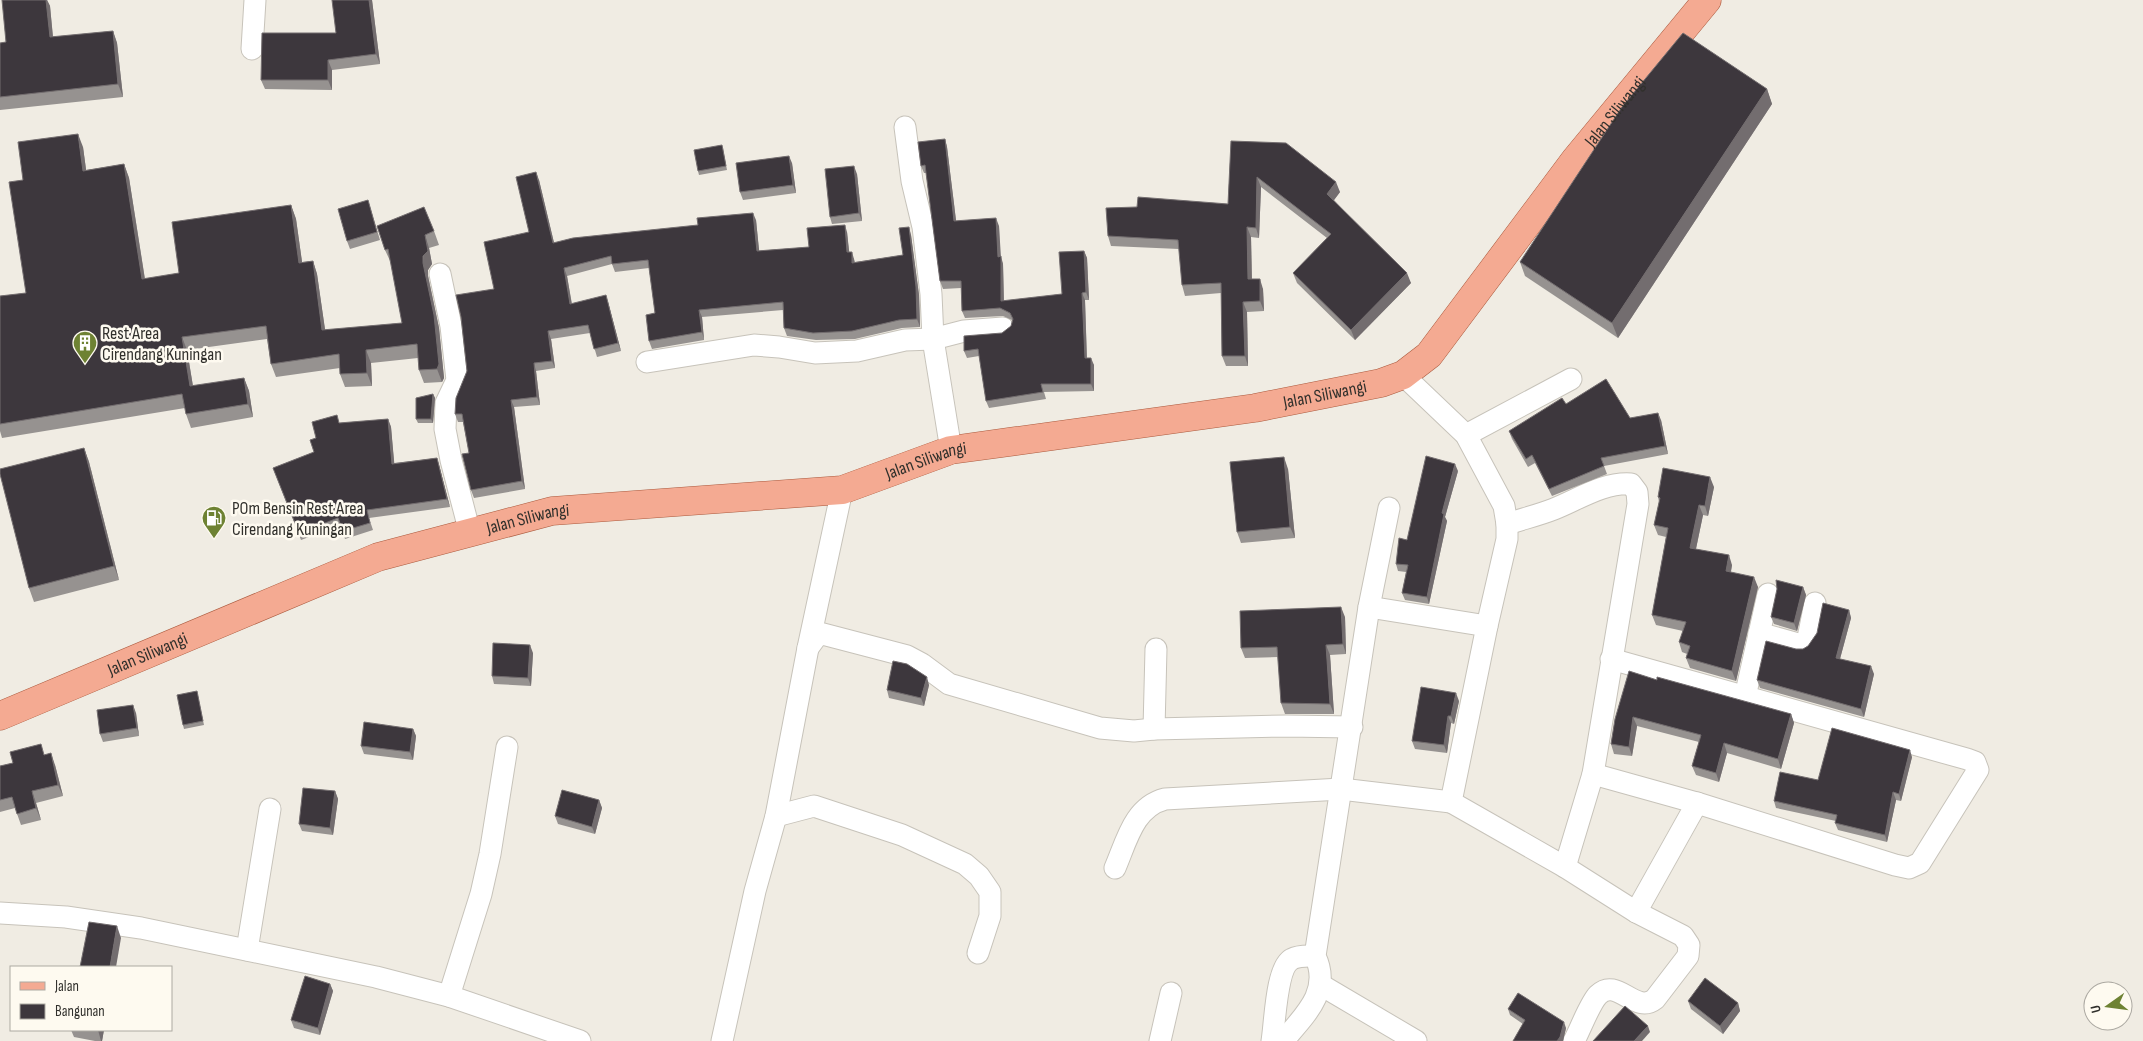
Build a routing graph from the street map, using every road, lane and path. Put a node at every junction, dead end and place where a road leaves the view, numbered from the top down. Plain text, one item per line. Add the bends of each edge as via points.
1 (256, 0) edge
2 (1707, 0) edge
3 (252, 49) dead end
4 (906, 126) dead end
5 (440, 274) dead end
6 (1003, 328) dead end
7 (933, 340) junction
8 (647, 362) dead end
9 (1403, 375) junction
10 (1571, 379) dead end
11 (1466, 435) junction
12 (951, 450) junction
13 (842, 490) junction
14 (1389, 508) dead end
15 (1507, 524) junction
16 (470, 533) junction
17 (1768, 594) dead end
18 (1815, 603) dead end
19 (1369, 607) junction
20 (1487, 626) junction
21 (1759, 633) junction
22 (808, 648) junction
23 (1156, 649) dead end
24 (1611, 659) junction
25 (1745, 697) junction
26 (0, 716) edge
27 (1352, 727) junction
28 (1154, 729) junction
29 (507, 747) dead end
30 (1594, 774) junction
31 (1341, 789) junction
32 (1451, 802) junction
33 (1697, 803) junction
34 (270, 809) dead end
35 (776, 816) junction
36 (1565, 867) junction
37 (1115, 868) dead end
38 (1636, 912) junction
39 (0, 913) edge
40 (247, 950) junction
41 (978, 953) dead end
42 (1315, 956) junction
43 (1321, 985) junction
44 (1171, 993) dead end
45 (449, 996) junction
46 (580, 1041) edge
47 (722, 1041) edge
48 (1160, 1041) edge
49 (1272, 1041) edge
50 (1283, 1041) edge
51 (1416, 1041) edge
52 (1574, 1041) edge

1 - 3 street
2 - 9 main road, Jalan Siliwangi via 1575,160 1429,355
4 - 7 street via 912,181 923,227
5 - 16 street via 458,380 446,403 446,429
6 - 7 street via 964,331
7 - 8 street via 905,340 857,351 815,353 754,345
7 - 12 street
9 - 11 street
9 - 12 main road, Jalan Siliwangi via 1381,383 1255,408
10 - 11 street
11 - 15 street via 1504,506
12 - 13 main road, Jalan Siliwangi
13 - 16 main road, Jalan Siliwangi via 552,511
13 - 22 street
14 - 19 street
15 - 20 street via 1507,539
15 - 24 street via 1618,483 1630,484 1637,492 1638,504
16 - 26 main road, Jalan Siliwangi via 378,557
17 - 21 street
18 - 21 street via 1808,638 1802,645
19 - 20 street
19 - 27 street
20 - 32 street
21 - 25 street
22 - 28 street via 819,633 907,656 948,684 1100,728
22 - 35 street
23 - 28 street
24 - 25 street
24 - 30 street
25 - 33 street via 1967,759 1975,762 1978,770 1920,863 1909,868
27 - 28 street
27 - 31 street
29 - 45 street via 481,894
30 - 33 street
30 - 36 street
31 - 32 street
31 - 37 street via 1153,802 1133,825
31 - 42 street
32 - 36 street
33 - 38 street
34 - 40 street
35 - 41 street via 814,806 902,835 965,864 990,892 990,916
35 - 47 street via 755,891
36 - 38 street
38 - 52 street via 1683,936 1689,945 1688,956 1649,1004 1642,1004 1617,990 1604,990 1597,996
39 - 40 street via 66,917 141,928
40 - 45 street
42 - 43 street
42 - 49 street via 1302,956 1286,964 1280,980
43 - 50 street via 1316,1000
43 - 51 street
44 - 48 street
45 - 46 street

